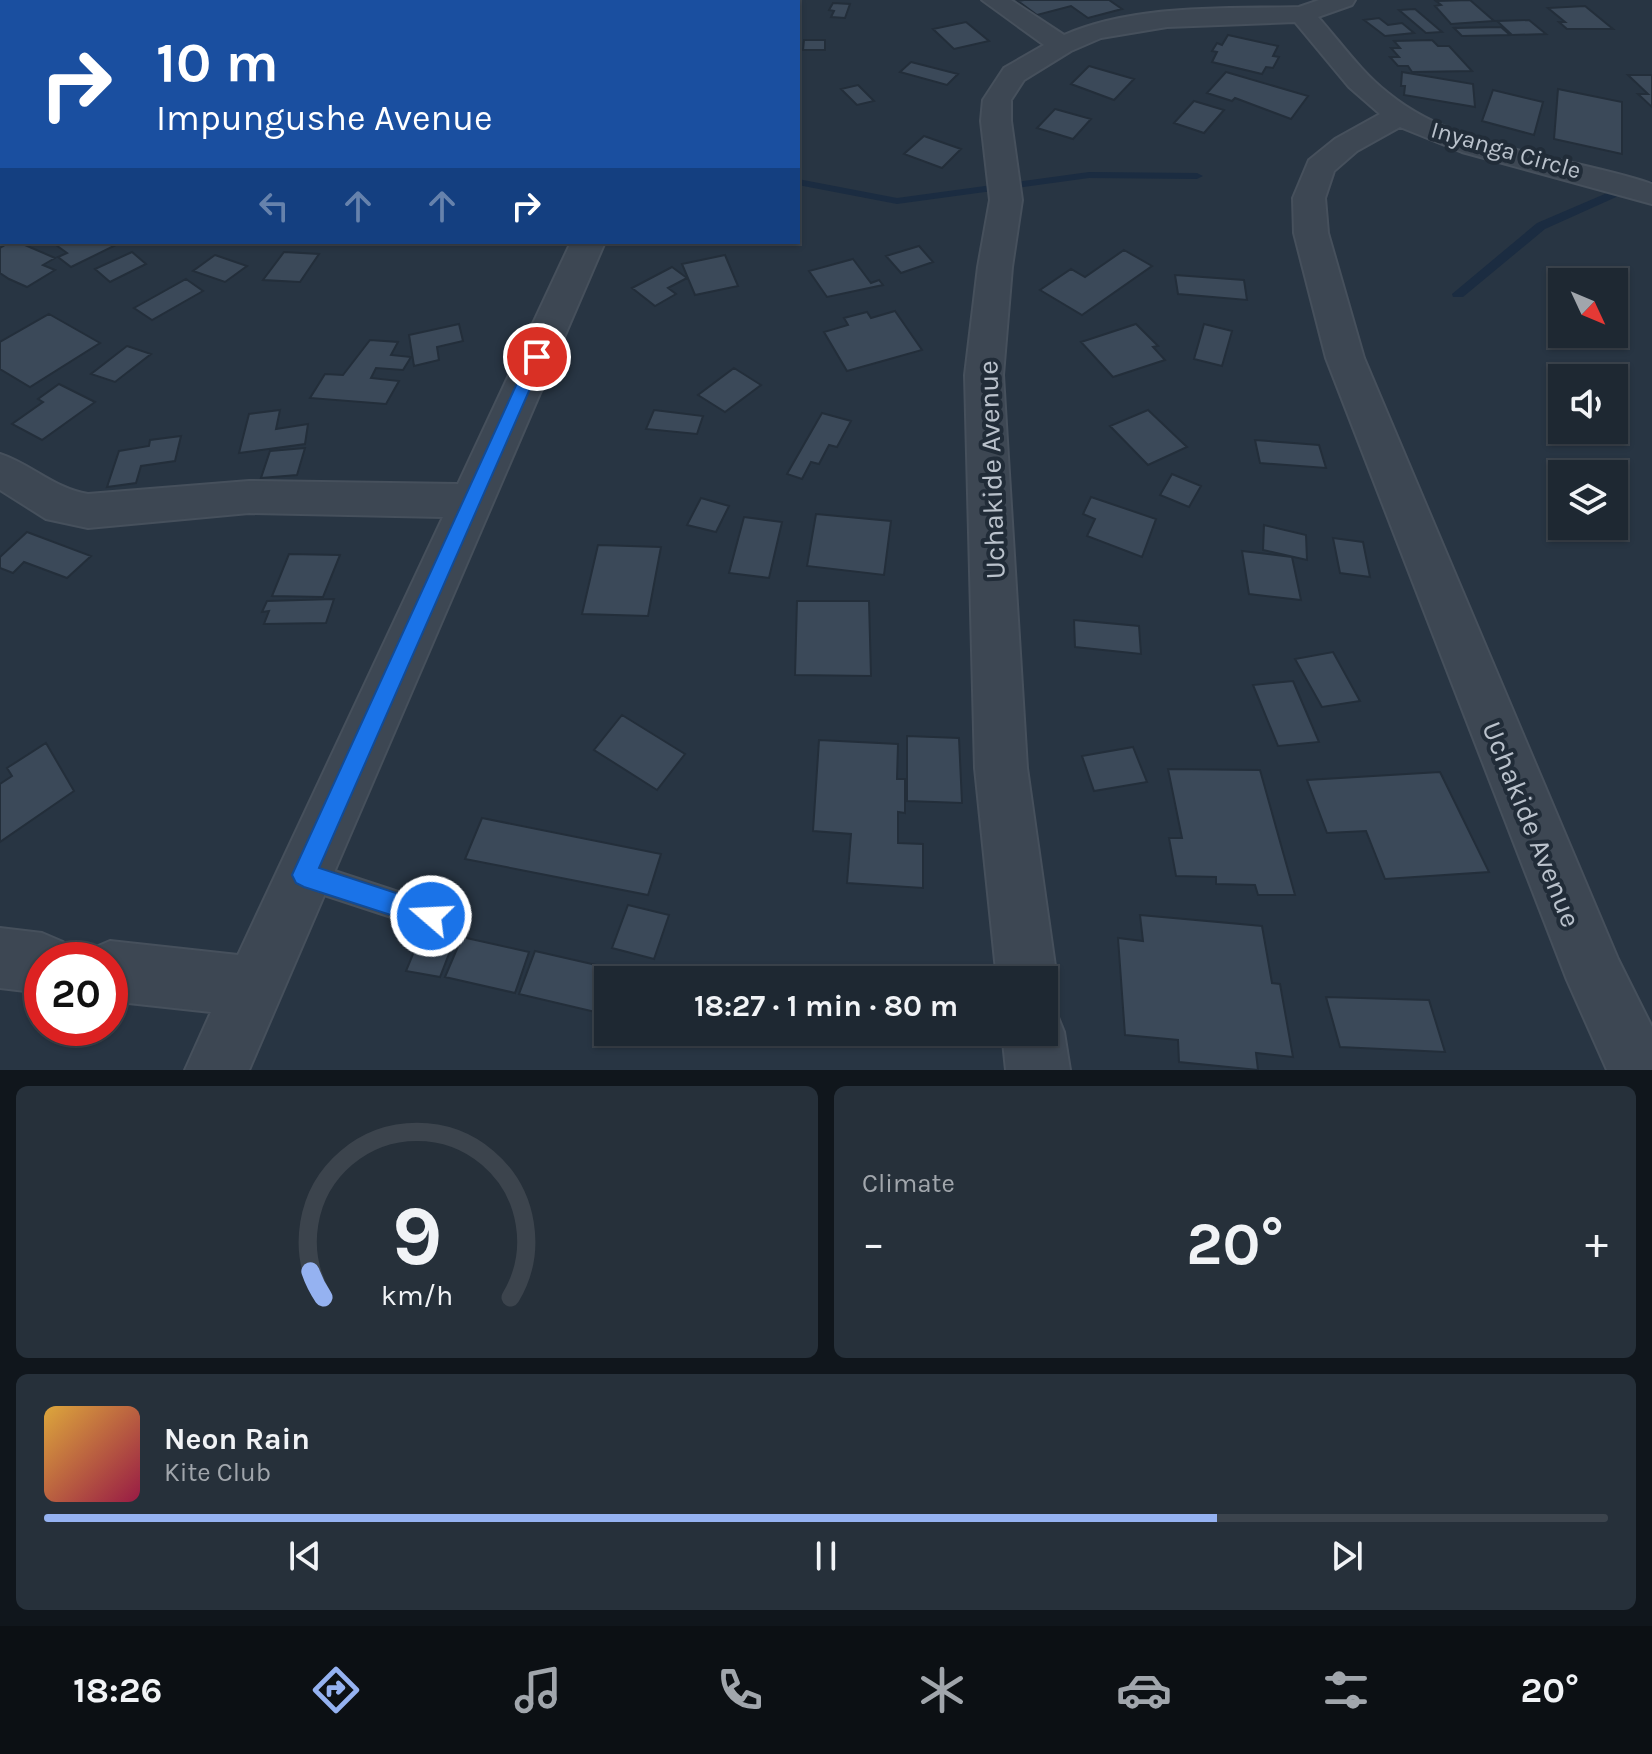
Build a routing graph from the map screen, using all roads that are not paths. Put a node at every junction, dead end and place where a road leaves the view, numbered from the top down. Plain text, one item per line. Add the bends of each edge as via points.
1 (994, 0) edge
2 (1343, 0) edge
3 (1302, 14) junction
4 (1062, 45) junction
5 (1400, 115) junction
6 (1652, 194) edge
7 (587, 244) edge
8 (0, 470) edge
9 (473, 501) junction
10 (304, 875) junction
11 (431, 916) dead end
12 (0, 958) edge
13 (24, 961) edge
14 (1025, 966) edge
15 (128, 973) edge
16 (254, 987) junction
17 (1035, 1046) edge
18 (217, 1070) edge
19 (1038, 1070) edge
20 (1640, 1070) edge

1 - 4 street
2 - 3 street
3 - 4 street, Uchakide Avenue via 1122,24
3 - 5 street, Inyanga Circle via 1380,101
4 - 14 street, Uchakide Avenue via 1014,74 997,100 1005,218 984,375 1001,768
5 - 6 street, Inyanga Circle via 1469,143
5 - 20 street, Uchakide Avenue via 1346,145 1320,167 1309,198 1311,233 1345,358 1597,980
7 - 9 street
8 - 9 street via 61,507 88,511 249,497
9 - 10 street
10 - 11 lane
10 - 16 street
12 - 13 street
15 - 16 street
16 - 18 street
17 - 19 street

